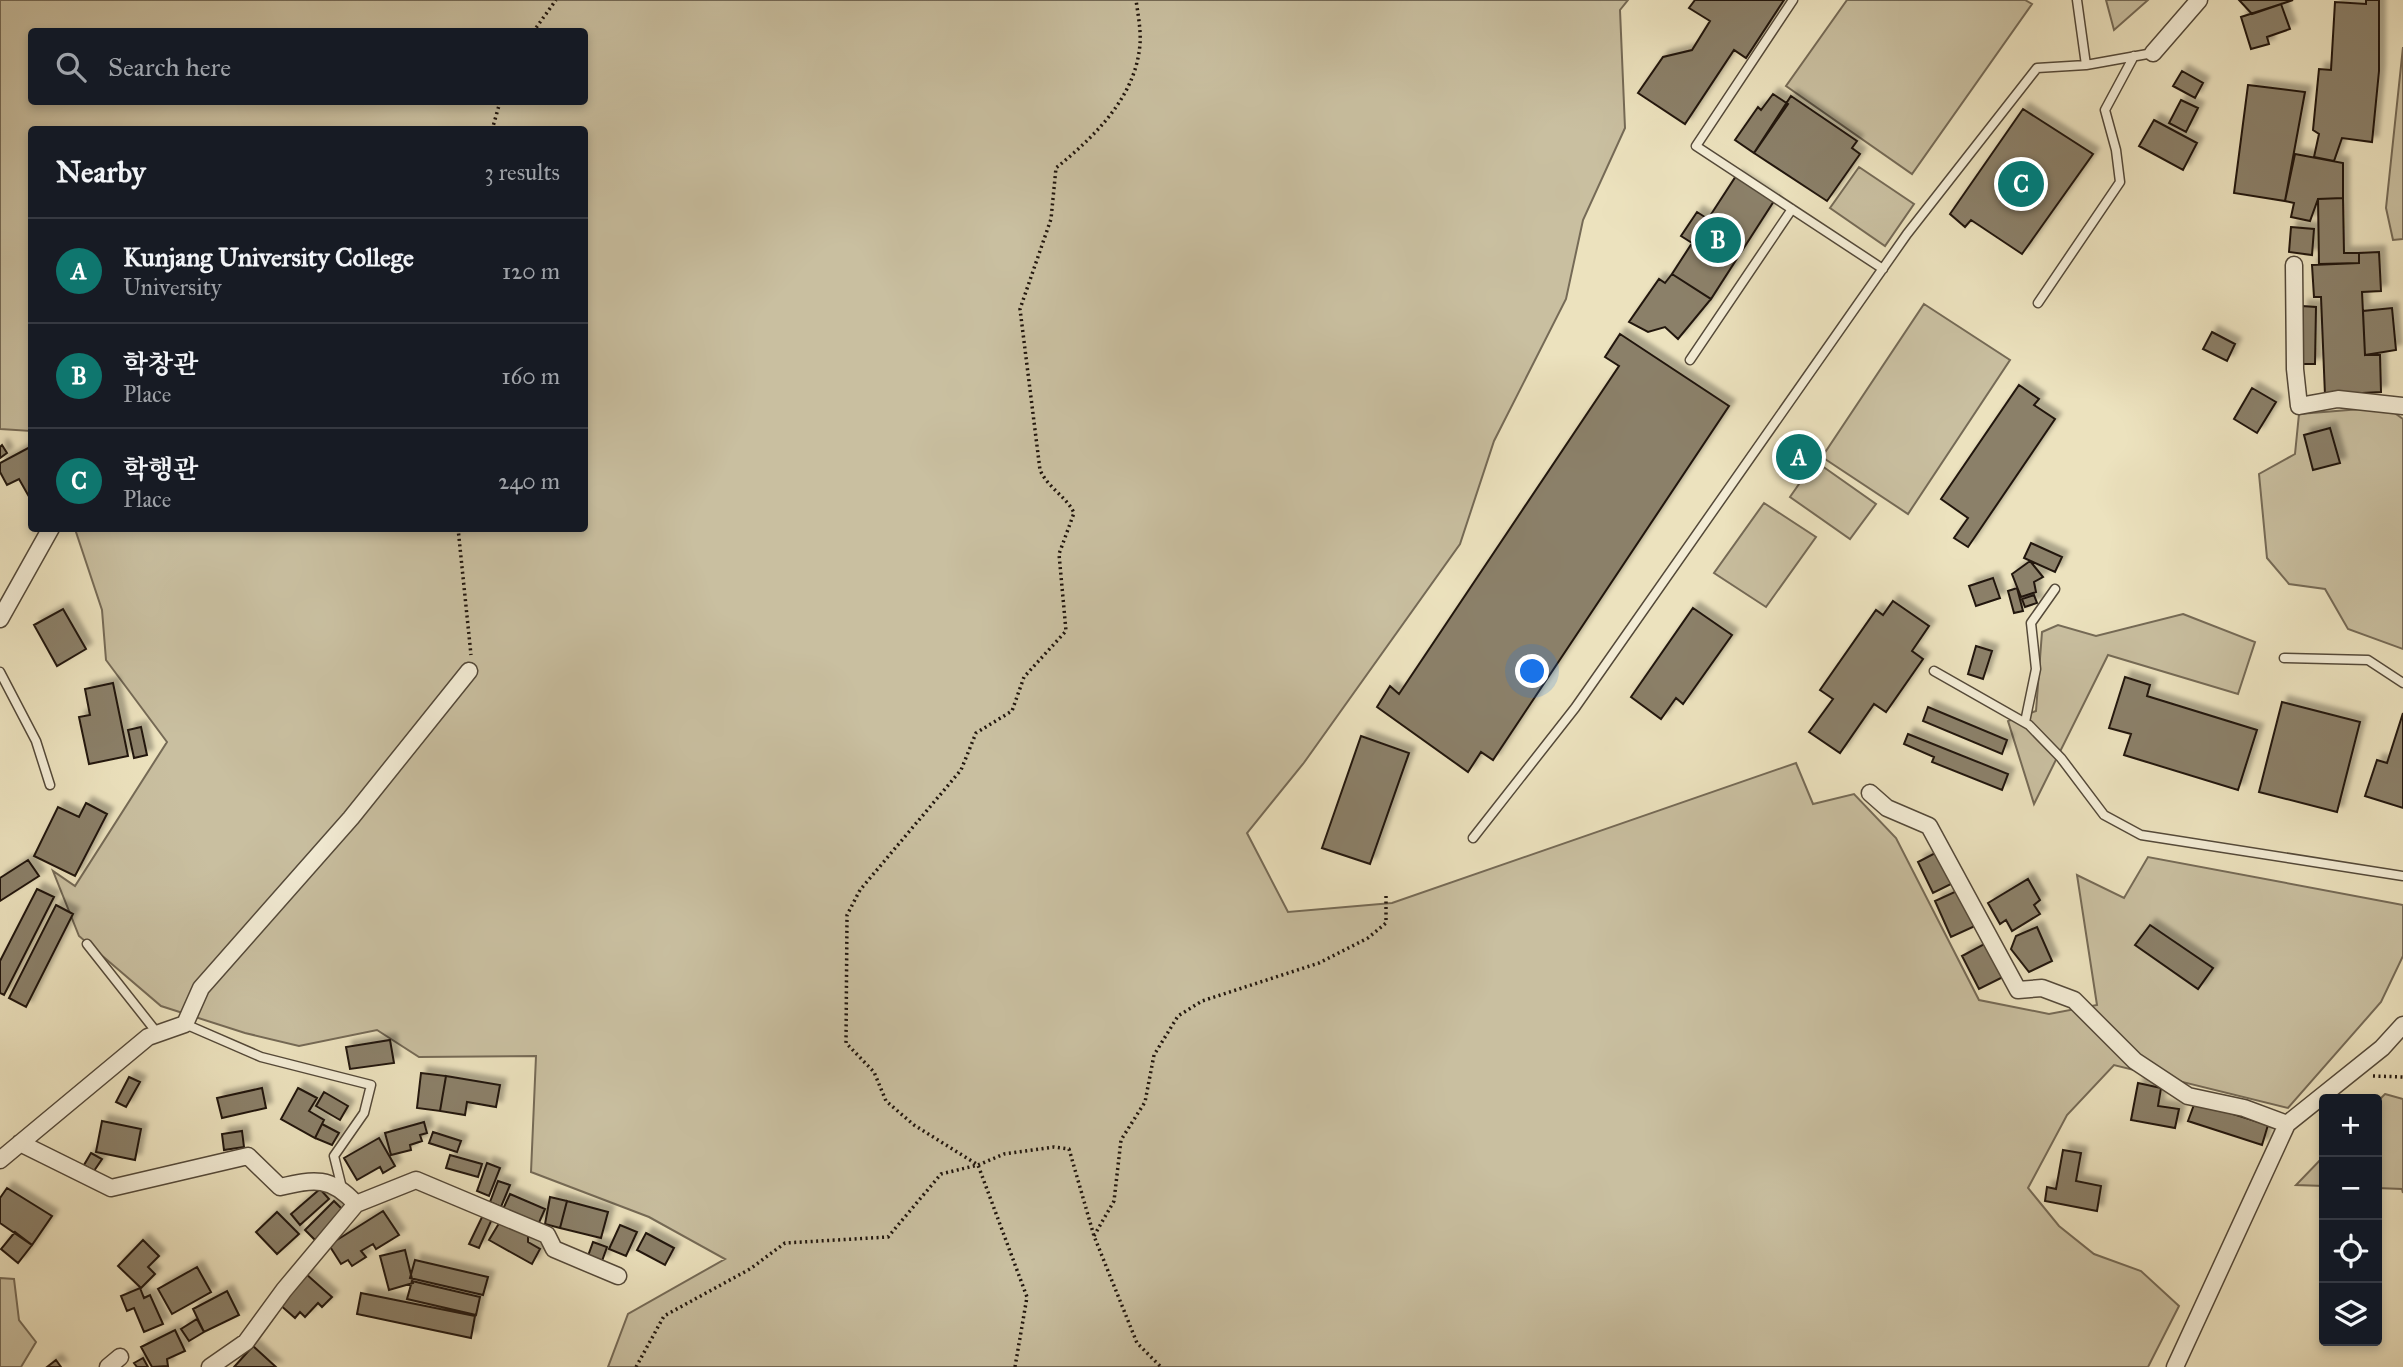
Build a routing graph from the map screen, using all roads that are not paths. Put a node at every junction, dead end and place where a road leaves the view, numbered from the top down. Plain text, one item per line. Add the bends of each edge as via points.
1 (1793, 0) edge
2 (2077, 0) edge
3 (2199, 0) edge
4 (2153, 52) joint
5 (2134, 56) junction
6 (2086, 65) junction
7 (1792, 209) junction
8 (2294, 265) dead end
9 (1883, 269) junction
10 (2038, 303) dead end
11 (1690, 360) dead end
12 (2403, 406) edge
13 (49, 532) edge
14 (2055, 589) dead end
15 (0, 619) edge
16 (2284, 658) dead end
17 (469, 671) road end
18 (1934, 671) dead end
19 (0, 672) edge
20 (2403, 683) edge
21 (2025, 722) junction
22 (50, 785) dead end
23 (1870, 793) dead end
24 (1472, 838) dead end
25 (2403, 876) edge
26 (87, 944) dead end
27 (185, 1024) junction
28 (2403, 1025) edge
29 (158, 1034) junction
30 (2287, 1124) junction
31 (20, 1143) junction
32 (0, 1160) edge
33 (343, 1189) junction
34 (356, 1204) junction
35 (618, 1276) dead end
36 (210, 1367) edge
37 (2175, 1367) edge

1 - 7 lane via 1696,146
2 - 6 lane
3 - 4 street
4 - 5 lane
5 - 6 lane
5 - 10 lane via 2105,110 2120,182
6 - 9 lane via 2037,68
7 - 9 lane
7 - 11 lane
8 - 12 street via 2299,406 2338,399
9 - 24 lane via 1575,708
13 - 15 street
14 - 21 lane via 2031,623 2036,669
16 - 20 lane via 2368,660
17 - 27 street via 351,818 201,988
18 - 21 lane
19 - 22 lane via 36,741
21 - 25 lane via 2061,758 2104,815 2141,835
23 - 30 street via 1887,808 1930,826 2018,990 2042,988 2074,1000 2135,1061 2188,1096 2244,1108
26 - 29 lane
27 - 29 street
27 - 33 lane via 261,1057 372,1085 364,1113 334,1156
28 - 30 street
29 - 31 street via 148,1037
30 - 37 street
31 - 32 street
31 - 33 street via 111,1188 248,1156 280,1187 313,1179
33 - 34 street
34 - 35 street via 416,1181 547,1235 554,1249
34 - 36 street via 246,1342

